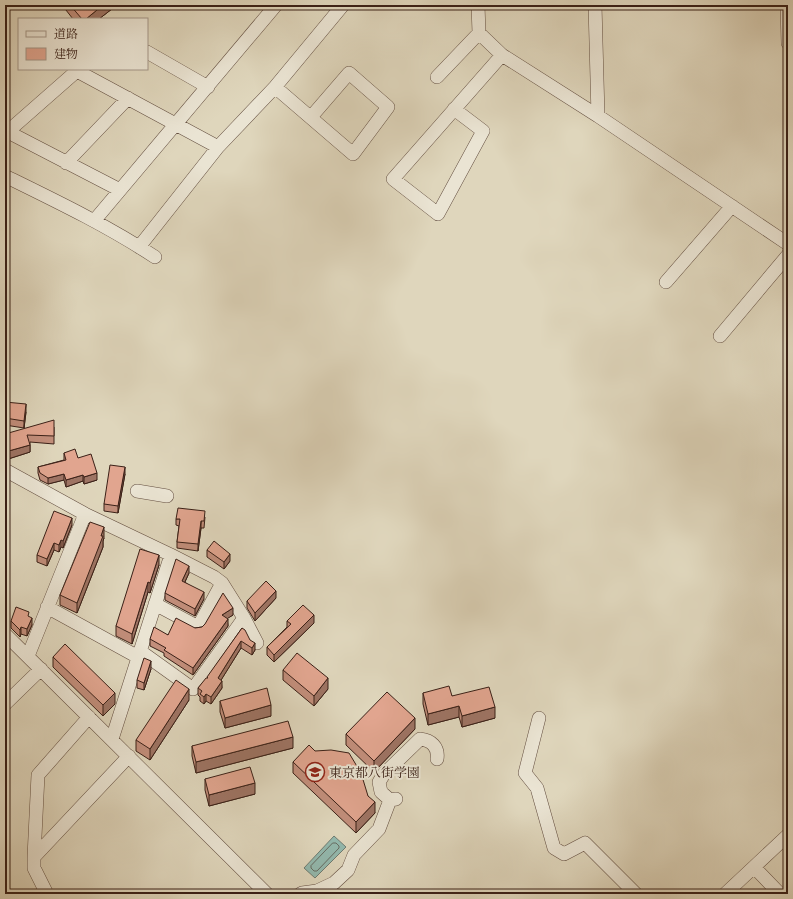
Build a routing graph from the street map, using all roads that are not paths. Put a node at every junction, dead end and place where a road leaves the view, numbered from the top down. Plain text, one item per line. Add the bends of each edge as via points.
1 (343, 5) edge
2 (478, 5) edge
3 (595, 5) edge
4 (787, 5) edge
5 (270, 7) edge
6 (479, 32) junction
7 (788, 43) edge
8 (148, 53) edge
9 (502, 55) junction
10 (78, 70) edge
11 (437, 77) dead end
12 (208, 87) junction
13 (275, 87) junction
14 (128, 98) junction
15 (454, 109) junction
16 (598, 116) junction
17 (311, 117) junction
18 (176, 124) junction
19 (6, 133) edge
20 (218, 147) junction
21 (66, 163) junction
22 (5, 176) edge
23 (120, 190) junction
24 (732, 206) junction
25 (94, 221) junction
26 (788, 244) edge
27 (140, 247) junction
28 (788, 255) edge
29 (155, 257) dead end
30 (666, 282) dead end
31 (720, 336) dead end
32 (5, 470) edge
33 (137, 492) dead end
34 (167, 496) dead end
35 (85, 514) junction
36 (171, 554) junction
37 (222, 583) junction
38 (155, 604) junction
39 (47, 607) junction
40 (244, 618) junction
41 (5, 634) edge
42 (257, 644) dead end
43 (139, 654) junction
44 (28, 656) junction
45 (41, 669) junction
46 (5, 704) edge
47 (89, 717) junction
48 (539, 718) dead end
49 (112, 739) junction
50 (129, 756) junction
51 (437, 759) dead end
52 (788, 834) edge
53 (34, 857) junction
54 (754, 867) junction
55 (260, 892) edge
56 (47, 894) edge
57 (300, 894) edge
58 (636, 894) edge
59 (725, 894) edge
60 (780, 894) edge

1 - 13 street
2 - 6 street
3 - 16 street
4 - 7 street
5 - 12 street
6 - 9 street
6 - 11 street
8 - 12 street
9 - 15 street
9 - 16 street
10 - 14 street
10 - 19 street
12 - 18 street
13 - 17 street
13 - 20 street
14 - 18 street
14 - 21 street
15 - 15 street via 393,179 438,214 483,131
16 - 24 street
17 - 17 street via 353,154 388,107 349,73
18 - 20 street
18 - 23 street
19 - 21 street
20 - 27 street
21 - 23 street
22 - 25 street
23 - 25 street
24 - 26 street
24 - 30 street
25 - 27 street
27 - 29 street
28 - 31 street
32 - 35 street
33 - 34 street
35 - 36 street
35 - 39 street
36 - 37 street
36 - 38 street
37 - 38 street via 198,626
37 - 40 street
38 - 43 street
39 - 43 street
39 - 44 street
40 - 42 street
40 - 43 street via 193,689
41 - 44 street
43 - 49 street
44 - 45 street
45 - 46 street
45 - 47 street
47 - 49 street
47 - 53 street via 38,775
48 - 58 street via 525,773 537,788 554,848 564,854 585,843
49 - 50 street
50 - 53 street
50 - 55 street
51 - 57 street via 438,753 434,745 429,740 420,739 384,774 380,782 381,792 393,800 379,829 354,855 348,870 334,883 317,891
52 - 54 street
53 - 56 street via 34,868
54 - 59 street
54 - 60 street

